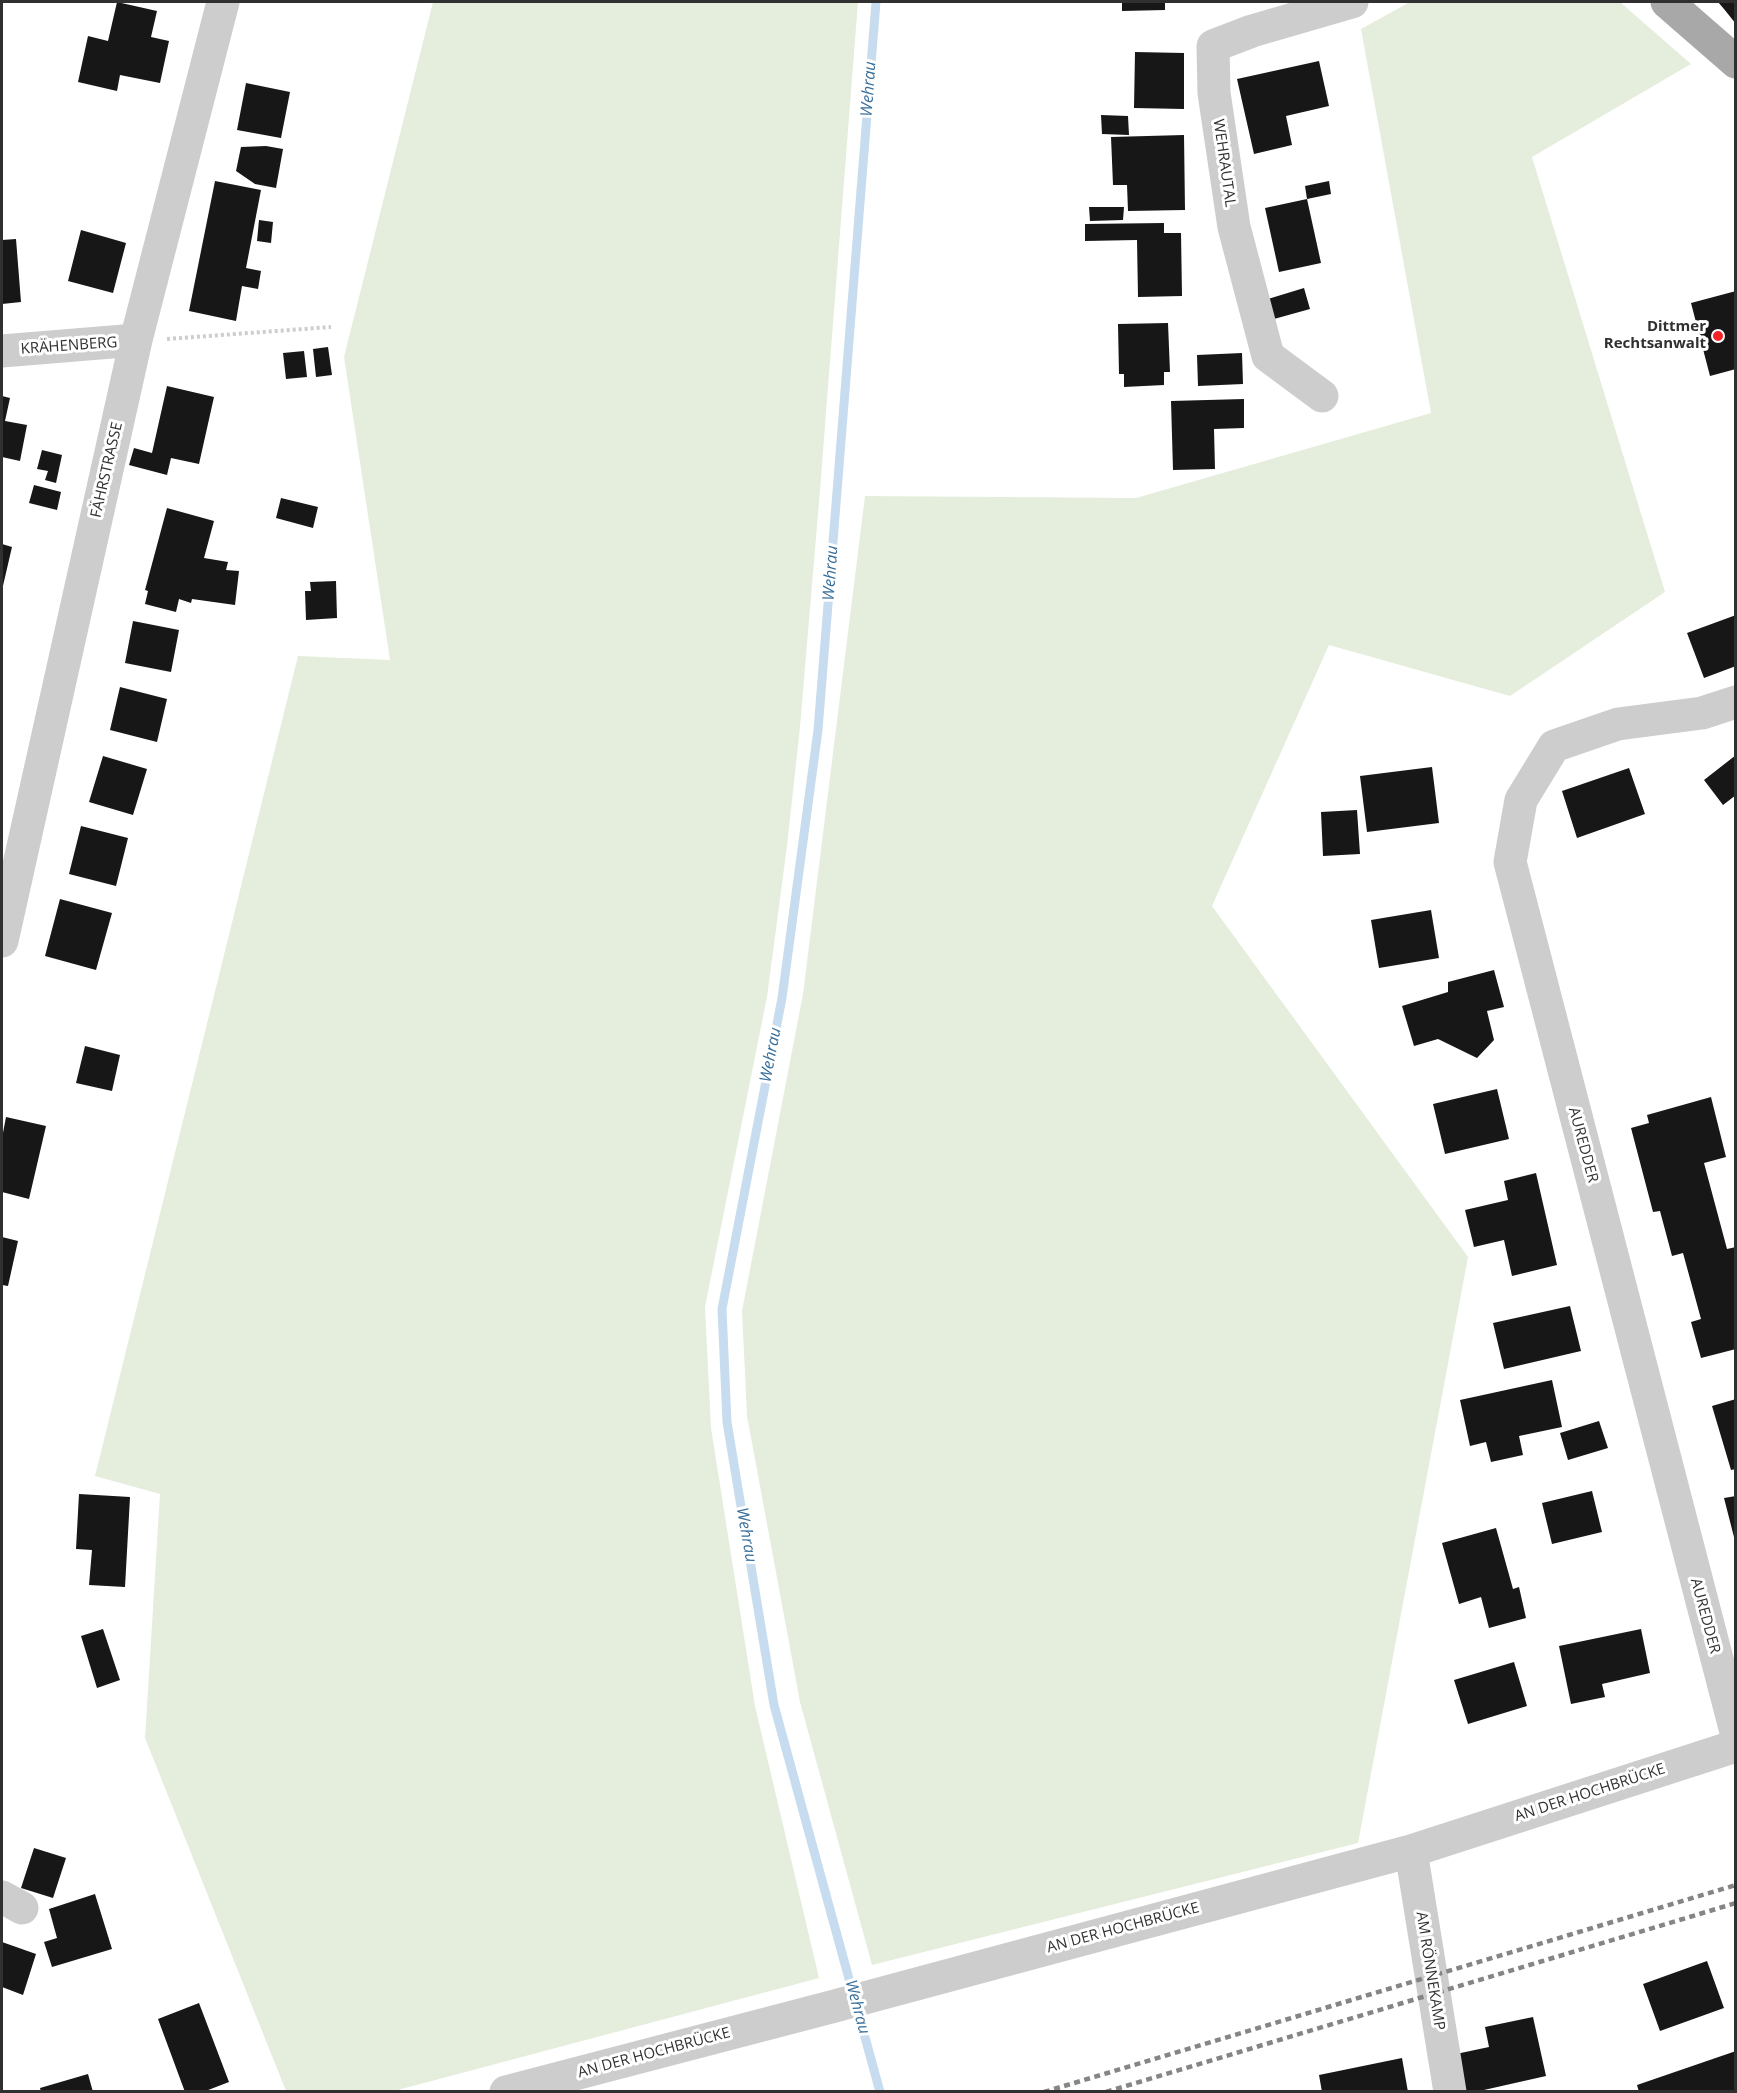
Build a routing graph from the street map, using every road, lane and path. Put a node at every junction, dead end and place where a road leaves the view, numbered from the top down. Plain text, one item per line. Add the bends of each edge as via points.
1 (223, 2) edge
2 (1352, 2) edge
3 (1666, 2) edge
4 (1736, 62) edge
5 (331, 327) dead end
6 (136, 340) junction
7 (2, 351) edge
8 (1322, 396) dead end
9 (1736, 702) edge
10 (2, 941) edge
11 (1736, 1732) edge
12 (1736, 1746) edge
13 (1411, 1851) junction
14 (506, 2091) edge
15 (1450, 2091) edge

1 - 6 street, FÄHRSTRASSE
2 - 8 street, WEHRAUTAL via 1213,46 1214,93 1234,227 1268,356
3 - 4 main road
5 - 6 path
6 - 7 street, KRÄHENBERG
6 - 10 street, FÄHRSTRASSE
9 - 11 street, AUREDDER via 1702,713 1618,724 1554,746 1521,800 1510,862
12 - 13 street, AN DER HOCHBRÜCKE
13 - 14 street, AN DER HOCHBRÜCKE
13 - 15 street, AM RÖNNEKAMP

